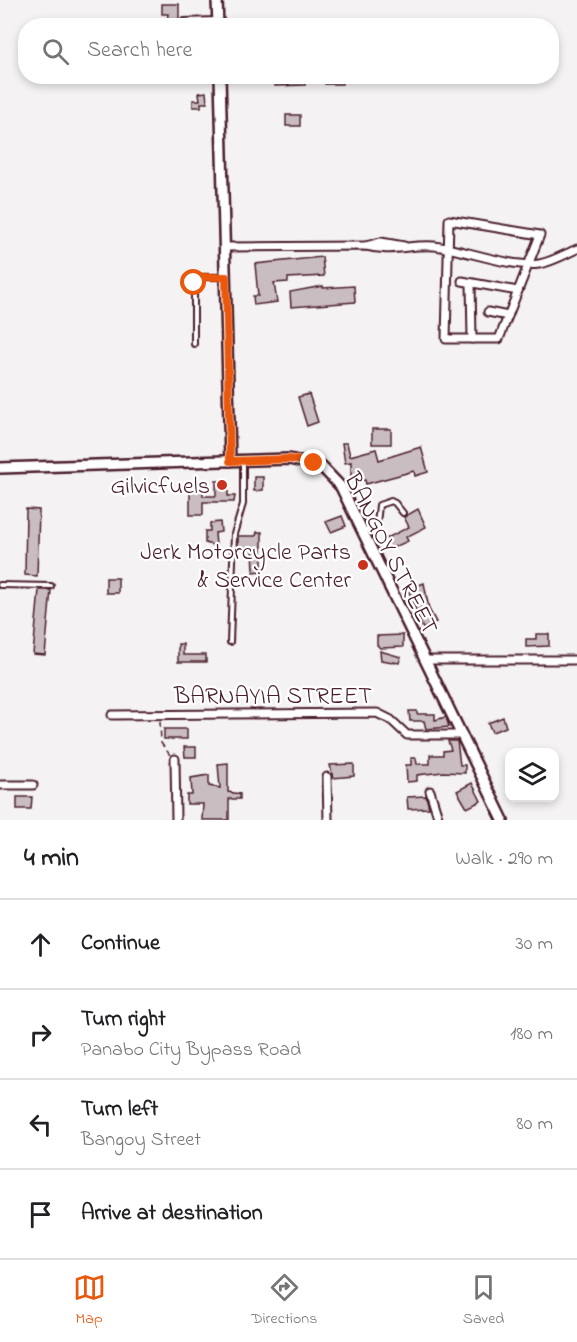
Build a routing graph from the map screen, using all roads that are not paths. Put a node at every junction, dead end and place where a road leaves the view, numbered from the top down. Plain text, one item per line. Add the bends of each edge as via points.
1 (217, 0) edge
2 (218, 18) edge
3 (220, 84) edge
4 (225, 247) junction
5 (446, 248) junction
6 (577, 249) edge
7 (528, 264) junction
8 (226, 277) junction
9 (462, 281) dead end
10 (471, 283) junction
11 (518, 291) junction
12 (488, 312) dead end
13 (508, 316) junction
14 (472, 339) junction
15 (194, 344) dead end
16 (243, 460) junction
17 (230, 461) junction
18 (0, 468) edge
19 (403, 513) dead end
20 (363, 532) junction
21 (0, 585) edge
22 (51, 586) dead end
23 (230, 642) dead end
24 (426, 660) junction
25 (577, 660) edge
26 (112, 715) dead end
27 (462, 735) junction
28 (175, 759) road end
29 (327, 777) dead end
30 (0, 785) edge
31 (33, 785) dead end
32 (430, 791) dead end
33 (176, 820) edge
34 (328, 820) edge
35 (440, 820) edge
36 (503, 820) edge

1 - 2 main road
3 - 4 main road
4 - 5 street
4 - 8 main road
5 - 7 street
5 - 7 street via 450,220 540,235
5 - 14 street via 446,339
6 - 7 street via 548,262
7 - 11 street
8 - 15 lane via 201,277 194,283
8 - 17 main road
9 - 10 street
10 - 11 street
10 - 14 street
11 - 13 street
12 - 13 street
13 - 14 street via 499,339
16 - 17 main road, BANGOY STREET
16 - 20 main road, BANGOY STREET via 296,460 321,466 341,487
16 - 23 lane via 243,504 234,534
17 - 18 main road, BANGOY STREET
19 - 20 lane via 395,503 383,503 377,524
20 - 24 main road, BANGOY STREET
21 - 22 lane
24 - 25 street
24 - 27 main road, BANGOY STREET
26 - 27 street, BARNAYIA STREET via 377,713 407,735
27 - 36 main road, BANGOY STREET
28 - 33 street
29 - 34 street
30 - 31 street
32 - 35 street

